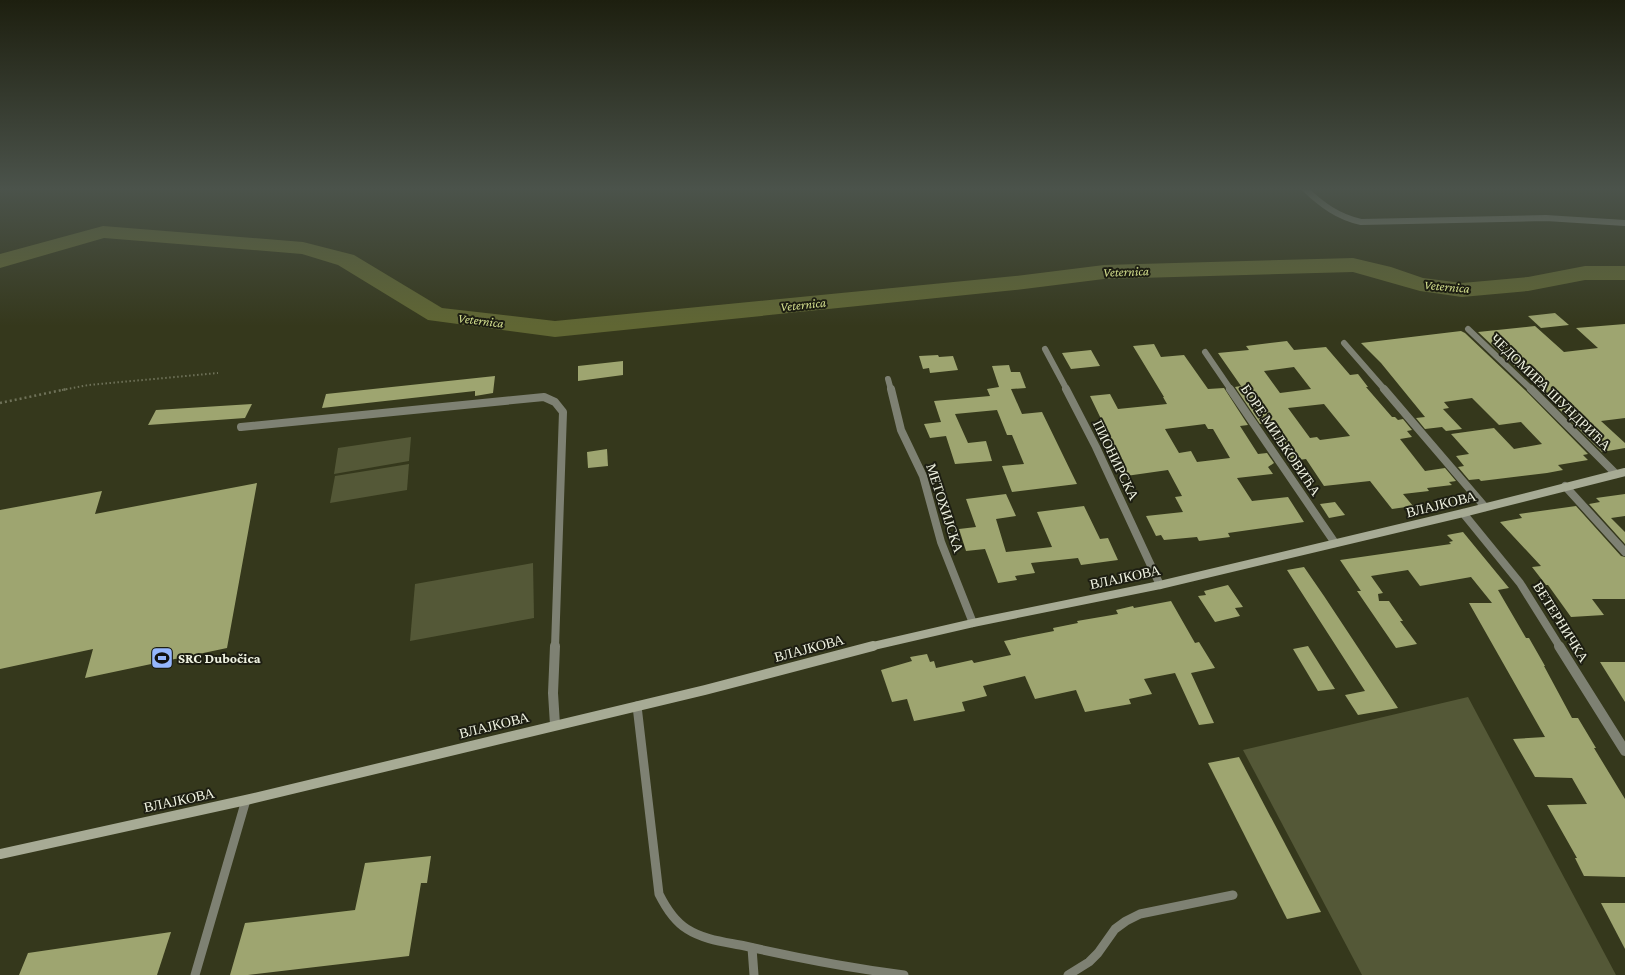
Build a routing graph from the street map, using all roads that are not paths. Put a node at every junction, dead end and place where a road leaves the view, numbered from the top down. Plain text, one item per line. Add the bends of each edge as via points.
1 (1468, 329) dead end
2 (1344, 343) dead end
3 (1046, 349) dead end
4 (1205, 352) dead end
5 (888, 379) dead end
6 (241, 427) dead end
7 (1621, 474) edge
8 (1565, 486) junction
9 (1485, 508) junction
10 (1463, 513) junction
11 (1335, 543) junction
12 (1625, 552) edge
13 (1160, 585) junction
14 (973, 623) junction
15 (637, 706) junction
16 (555, 725) junction
17 (1622, 740) edge
18 (1625, 751) edge
19 (246, 800) junction
20 (0, 854) edge
21 (1233, 895) dead end
22 (752, 948) junction
23 (195, 975) edge
24 (754, 975) edge
25 (904, 975) edge
26 (1068, 975) edge

1 - 7 street, ЧЕДОМИРА ШУНДРИЋА
2 - 9 street
3 - 13 street, ПИОНИРСКА via 1096,447
4 - 11 street, БОРЕ МИЉКОВИЋА
5 - 14 street, МЕТОХИЈСКА via 901,430 923,476 941,542
6 - 16 street via 544,397 555,402 564,412 552,693
7 - 8 main road, ВЛАЈКОВА
8 - 9 main road, ВЛАЈКОВА
8 - 12 street
9 - 10 main road, ВЛАЈКОВА
10 - 11 main road, ВЛАЈКОВА
10 - 17 street, ВЕТЕРНИЧКА via 1520,583
11 - 13 main road, ВЛАЈКОВА
13 - 14 main road, ВЛАЈКОВА
14 - 15 main road, ВЛАЈКОВА
15 - 16 main road, ВЛАЈКОВА
15 - 22 lane via 659,894 665,907 679,923 693,933
16 - 19 main road, ВЛАЈКОВА
17 - 18 street, ВЕТЕРНИЧКА
19 - 20 main road, ВЛАЈКОВА
19 - 23 lane
21 - 26 lane via 1140,914 1126,920 1115,929 1089,962
22 - 24 lane
22 - 25 lane

